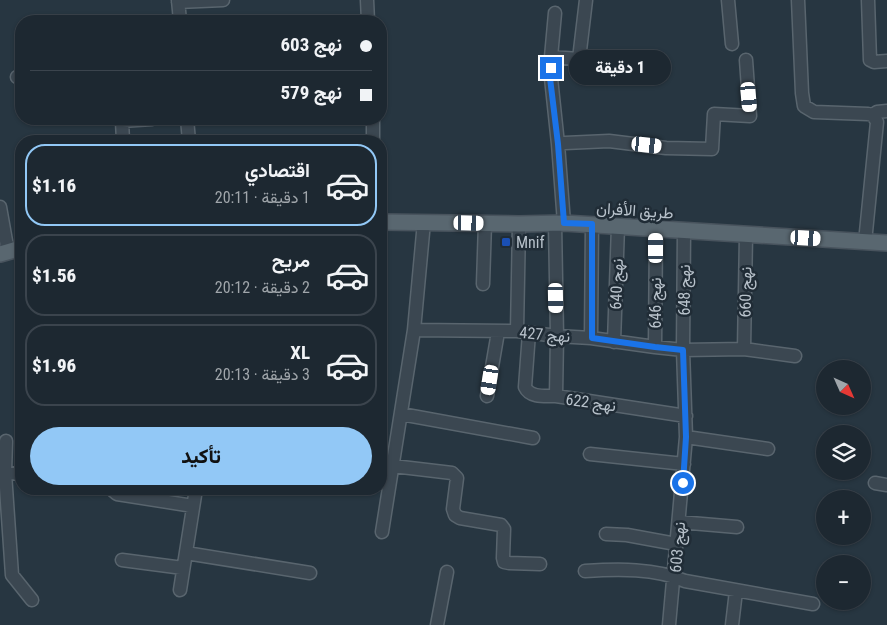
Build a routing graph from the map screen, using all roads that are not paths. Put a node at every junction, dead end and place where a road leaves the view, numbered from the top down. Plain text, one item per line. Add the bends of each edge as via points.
1 (223, 0) edge
2 (367, 0) edge
3 (586, 0) edge
4 (728, 0) edge
5 (798, 0) edge
6 (868, 0) edge
7 (178, 1) edge
8 (555, 13) dead end
9 (179, 15) edge
10 (368, 15) edge
11 (732, 44) dead end
12 (551, 57) junction
13 (746, 60) dead end
14 (887, 61) edge
15 (887, 111) edge
16 (873, 115) junction
17 (558, 144) junction
18 (0, 207) edge
19 (387, 222) edge
20 (424, 222) junction
21 (485, 223) junction
22 (559, 223) junction
23 (519, 224) junction
24 (592, 224) junction
25 (618, 226) junction
26 (656, 228) junction
27 (684, 231) junction
28 (746, 235) junction
29 (865, 242) junction
30 (887, 243) edge
31 (10, 251) edge
32 (483, 284) dead end
33 (414, 330) junction
34 (498, 332) junction
35 (523, 332) junction
36 (557, 336) junction
37 (592, 338) junction
38 (614, 342) junction
39 (655, 347) junction
40 (683, 350) junction
41 (744, 350) junction
42 (795, 356) dead end
43 (487, 396) dead end
44 (556, 396) junction
45 (401, 414) junction
46 (686, 416) junction
47 (686, 437) junction
48 (533, 438) dead end
49 (6, 441) dead end
50 (768, 449) dead end
51 (590, 454) dead end
52 (684, 464) junction
53 (392, 466) junction
54 (3, 472) edge
55 (123, 495) edge
56 (195, 495) edge
57 (193, 506) junction
58 (679, 522) junction
59 (737, 527) dead end
60 (382, 532) dead end
61 (606, 534) dead end
62 (676, 544) junction
63 (186, 553) junction
64 (122, 560) dead end
65 (540, 564) dead end
66 (183, 568) junction
67 (585, 571) dead end
68 (310, 572) dead end
69 (447, 572) dead end
70 (674, 577) junction
71 (180, 590) dead end
72 (736, 591) junction
73 (32, 600) dead end
74 (813, 604) dead end
75 (437, 625) edge
76 (669, 625) edge
77 (732, 625) edge

1 - 7 street
2 - 10 street
3 - 12 street via 579,59
4 - 11 street
5 - 16 street via 804,106 814,112
6 - 14 street via 870,60
7 - 9 street
8 - 12 street, نهج 622
12 - 17 street, نهج 622 via 550,78
13 - 17 street via 750,116 714,114 712,149 666,148 609,141
15 - 16 street
16 - 29 street via 877,122
17 - 22 street, نهج 622
18 - 31 street
19 - 20 main road, طريق الأفران
20 - 21 main road, طريق الأفران
20 - 33 street
21 - 23 main road, طريق الأفران
21 - 32 street
22 - 23 main road, طريق الأفران
22 - 24 main road, طريق الأفران
22 - 36 street, نهج 622
23 - 35 street
24 - 25 main road, طريق الأفران
24 - 37 street
25 - 26 main road, طريق الأفران
25 - 38 street, نهج 640
26 - 27 main road, طريق الأفران
26 - 39 street, نهج 646
27 - 28 main road, طريق الأفران
27 - 40 street, نهج 648
28 - 29 main road, طريق الأفران
28 - 41 street, نهج 660
29 - 30 main road, طريق الأفران
33 - 34 street, نهج 427
33 - 45 street
34 - 35 street, نهج 427
34 - 43 street
35 - 36 street, نهج 427
35 - 44 street via 524,387 532,394
36 - 37 street, نهج 427
36 - 44 street, نهج 622
37 - 38 street, نهج 427
38 - 39 street, نهج 427
39 - 40 street, نهج 427
40 - 41 street, نهج 427
40 - 46 street, نهج 603
41 - 42 street, نهج 427
44 - 46 street, نهج 622
45 - 48 street
45 - 53 street
46 - 47 street, نهج 603
47 - 50 street
47 - 52 street, نهج 603
49 - 54 street
51 - 52 street
52 - 58 street, نهج 603
53 - 60 street
53 - 65 street via 452,473 457,478 455,515 501,525 504,529 504,562
54 - 73 street via 12,575
55 - 57 street
56 - 57 street
57 - 63 street
58 - 59 street
58 - 62 street, نهج 603
61 - 62 street
62 - 70 street, نهج 603
63 - 66 street
63 - 68 street
64 - 66 street
66 - 71 street
67 - 70 street via 638,571
69 - 75 street
70 - 72 street
70 - 76 street, نهج 603
72 - 74 street
72 - 77 street

